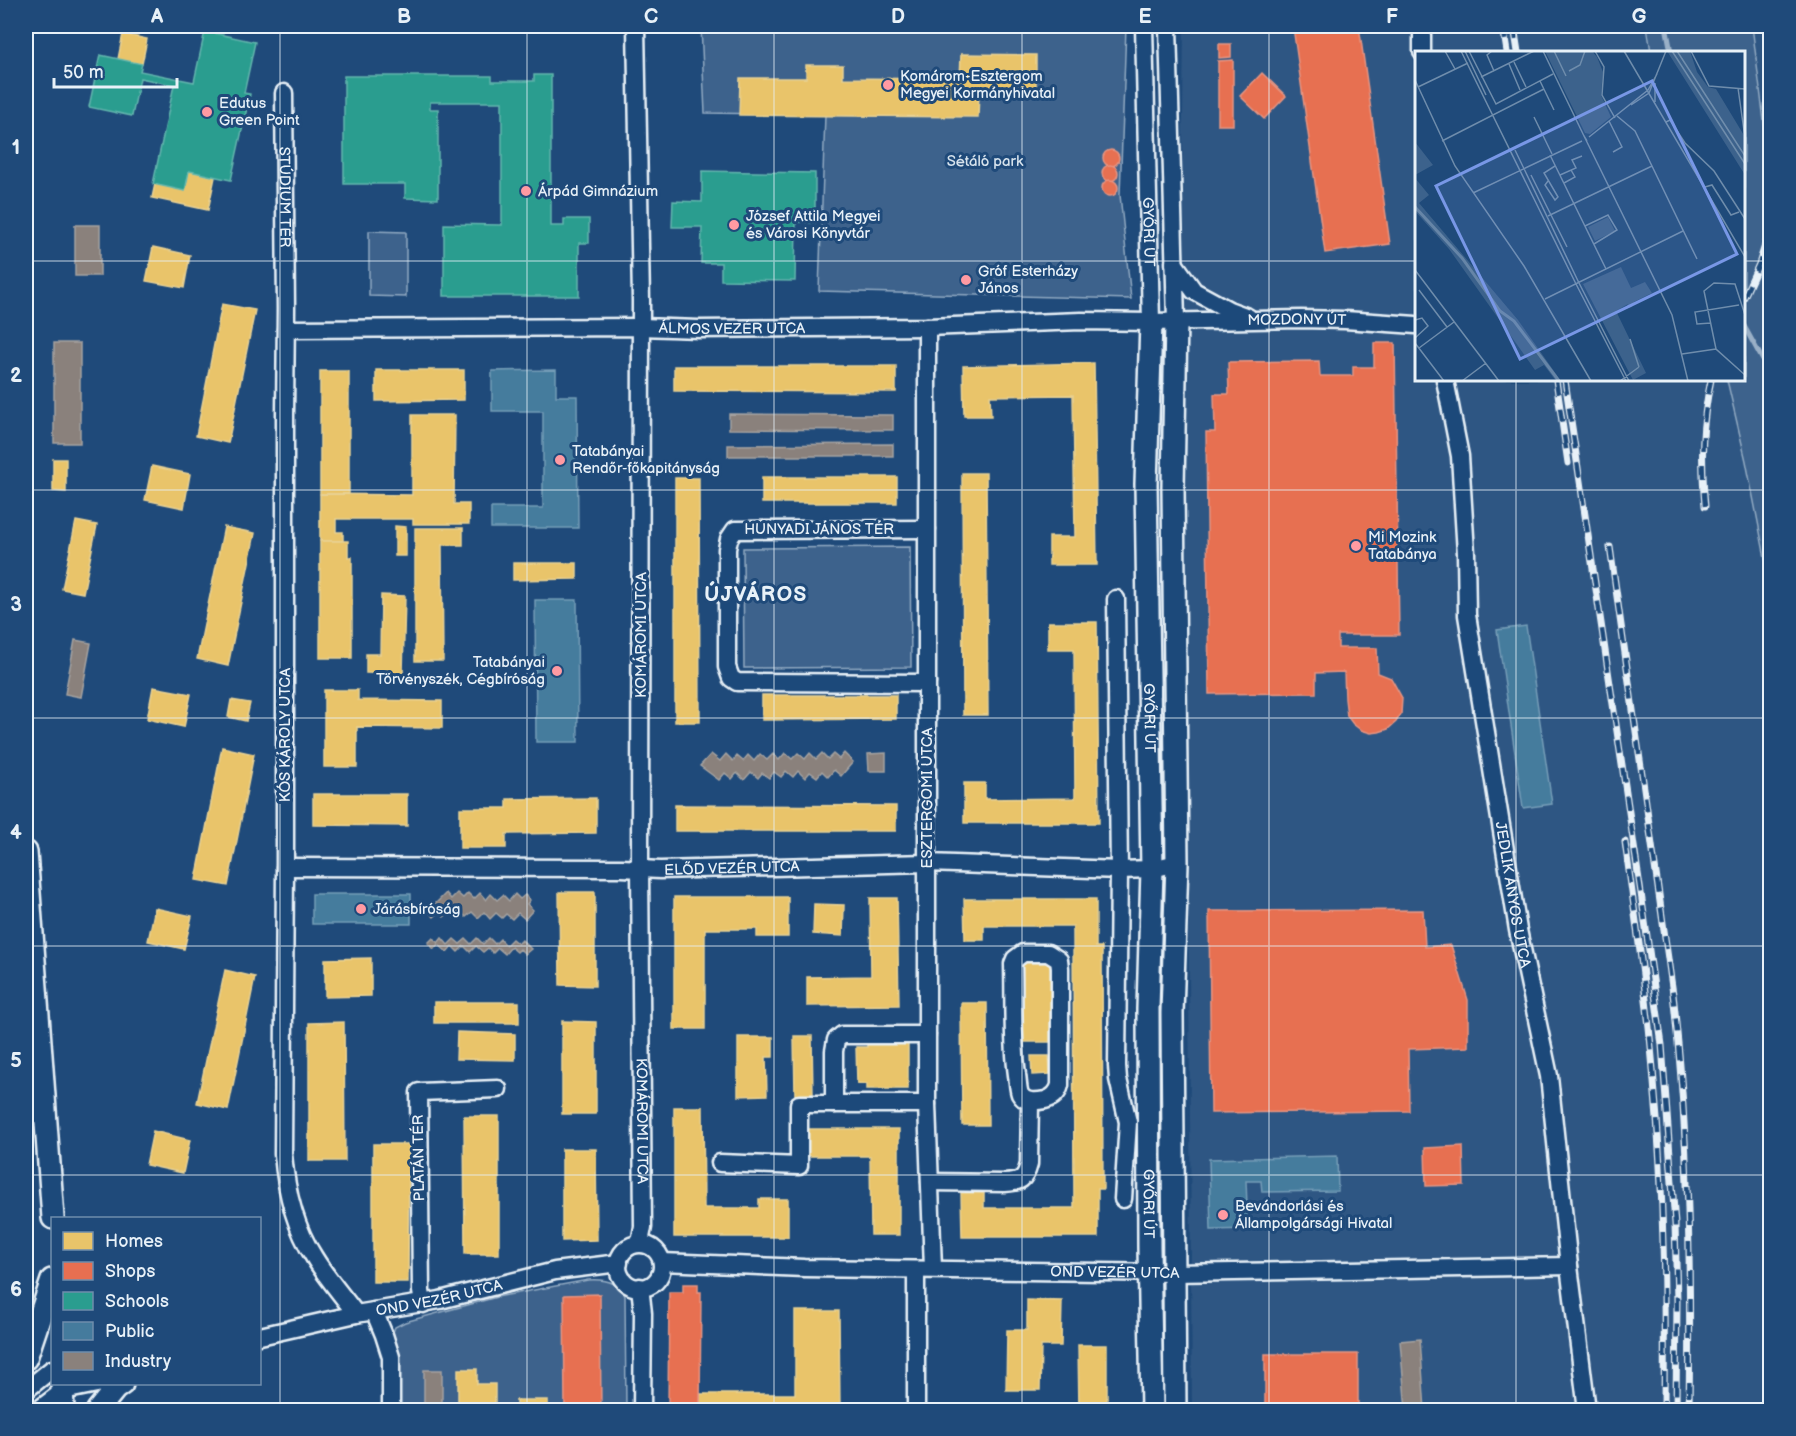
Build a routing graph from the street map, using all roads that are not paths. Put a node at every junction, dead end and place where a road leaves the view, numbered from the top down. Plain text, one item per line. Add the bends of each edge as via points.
1 (636, 26) edge
2 (1144, 26) edge
3 (1168, 26) edge
4 (1422, 26) edge
5 (1422, 51) edge
6 (284, 93) dead end
7 (1174, 262) junction
8 (286, 265) joint
9 (1254, 320) junction
10 (1176, 321) junction
11 (1151, 322) junction
12 (1415, 325) edge
13 (641, 327) junction
14 (927, 327) junction
15 (286, 329) junction
16 (1445, 381) edge
17 (927, 529) junction
18 (1116, 599) dead end
19 (927, 683) junction
20 (26, 852) edge
21 (927, 863) junction
22 (1177, 863) junction
23 (285, 867) junction
24 (640, 868) junction
25 (1152, 869) junction
26 (1119, 870) junction
27 (927, 1035) junction
28 (498, 1089) dead end
29 (1030, 1102) junction
30 (834, 1104) junction
31 (927, 1104) junction
32 (35, 1114) edge
33 (720, 1163) dead end
34 (930, 1182) junction
35 (1123, 1199) dead end
36 (53, 1217) edge
37 (640, 1243) junction
38 (662, 1262) junction
39 (619, 1263) junction
40 (1569, 1266) junction
41 (924, 1270) junction
42 (1149, 1272) junction
43 (1174, 1272) junction
44 (51, 1283) edge
45 (640, 1287) junction
46 (423, 1304) junction
47 (374, 1311) junction
48 (356, 1314) junction
49 (261, 1336) edge
50 (26, 1358) edge
51 (51, 1370) edge
52 (91, 1385) edge
53 (120, 1385) edge
54 (26, 1390) edge
55 (63, 1395) edge
56 (38, 1410) edge
57 (98, 1410) edge
58 (391, 1410) edge
59 (642, 1410) edge
60 (916, 1410) edge
61 (1152, 1410) edge
62 (1175, 1410) edge
63 (1587, 1410) edge

1 - 13 street, KOMÁROMI UTCA
2 - 11 street, GYŐRI ÚT
3 - 7 street, GYŐRI ÚT
4 - 5 street
6 - 8 street, STÚDIUM TÉR
7 - 9 street via 1194,291
7 - 10 street, GYŐRI ÚT
8 - 15 street, KÓS KÁROLY UTCA
9 - 10 street, MOZDONY ÚT
9 - 12 street, MOZDONY ÚT via 1334,319
10 - 11 street, ÁLMOS VEZÉR UTCA
10 - 22 main road, GYŐRI ÚT via 1173,487
11 - 14 street, ÁLMOS VEZÉR UTCA
11 - 25 main road, GYŐRI ÚT via 1146,484
13 - 14 street, ÁLMOS VEZÉR UTCA
13 - 15 street, ÁLMOS VEZÉR UTCA
13 - 24 street, KOMÁROMI UTCA
14 - 17 street, ESZTERGOMI UTCA
15 - 23 street, KÓS KÁROLY UTCA
16 - 40 street, JEDLIK ÁNYOS UTCA via 1460,456 1467,615 1516,919 1549,1076
17 - 19 street, ESZTERGOMI UTCA
17 - 19 street, HUNYADI JÁNOS TÉR via 735,530 727,549 727,667 737,682
18 - 26 street, GYŐRI ÚT
19 - 21 street, ESZTERGOMI UTCA
20 - 32 main road
21 - 24 street, ELŐD VEZÉR UTCA
21 - 26 street, ELŐD VEZÉR UTCA
21 - 27 street, ESZTERGOMI UTCA
22 - 25 street, ELŐD VEZÉR UTCA
22 - 43 main road, GYŐRI ÚT via 1172,1013
23 - 24 street, ELŐD VEZÉR UTCA
23 - 48 street, KÓS KÁROLY UTCA via 282,1145 286,1186 297,1225 313,1256
24 - 37 street, KOMÁROMI UTCA
25 - 26 street, ELŐD VEZÉR UTCA
25 - 42 main road, GYŐRI ÚT
26 - 35 street, GYŐRI ÚT via 1117,1066 1128,1122
27 - 30 street via 842,1035 836,1040 834,1051
27 - 31 street, ESZTERGOMI UTCA
28 - 46 street, PLATÁN TÉR via 418,1092
29 - 29 street via 1020,1093 1015,1063 1013,964 1023,952 1048,953 1059,960 1060,968 1060,1085 1053,1097
29 - 34 street via 1029,1164 1022,1179 1005,1183
30 - 31 street
30 - 33 street via 799,1104 799,1166
31 - 34 street, ESZTERGOMI UTCA
32 - 36 main road
34 - 41 street, ESZTERGOMI UTCA
37 - 38 street via 654,1249
37 - 39 street via 626,1249
38 - 41 street, OND VEZÉR UTCA
38 - 45 street via 659,1277
39 - 45 street via 626,1282
39 - 46 street, OND VEZÉR UTCA via 555,1271
40 - 43 street, OND VEZÉR UTCA
40 - 63 street, JEDLIK ÁNYOS UTCA
41 - 42 street, OND VEZÉR UTCA
41 - 60 street, ESZTERGOMI UTCA
42 - 43 street, OND VEZÉR UTCA
42 - 61 main road, GYŐRI ÚT
43 - 62 main road, GYŐRI ÚT
44 - 50 main road
45 - 59 street
46 - 47 street, OND VEZÉR UTCA
47 - 48 street, OND VEZÉR UTCA
47 - 58 street via 391,1358
48 - 49 street, OND VEZÉR UTCA
51 - 54 street
52 - 55 street
53 - 57 main road
55 - 56 street

